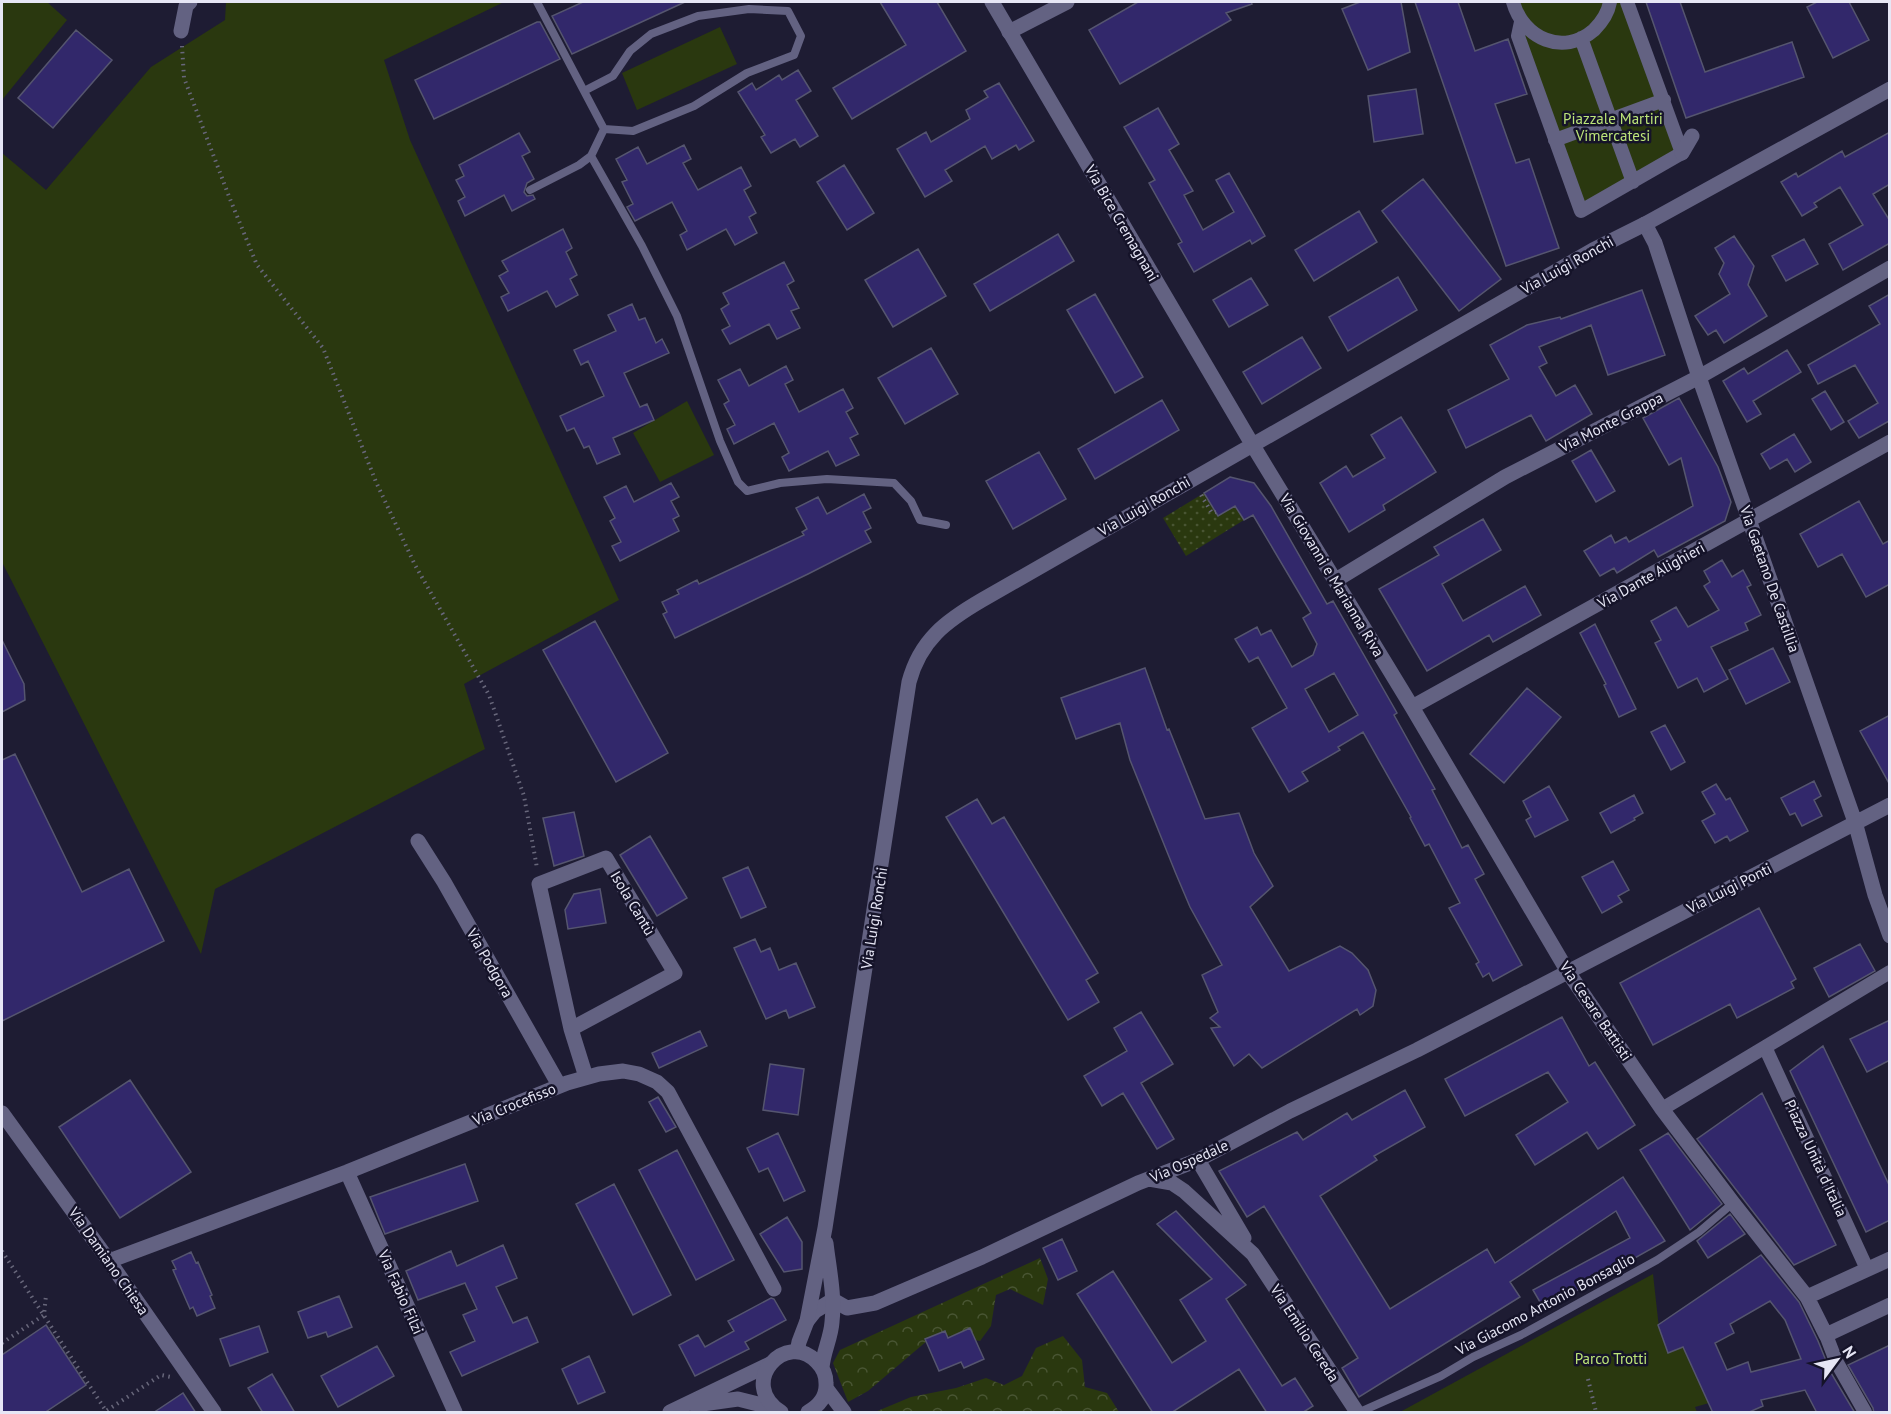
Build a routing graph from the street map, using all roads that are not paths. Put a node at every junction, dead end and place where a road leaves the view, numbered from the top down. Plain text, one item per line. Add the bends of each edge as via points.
1 (189, 2) edge
2 (537, 2) edge
3 (992, 2) edge
4 (1067, 2) edge
5 (1513, 2) edge
6 (1610, 2) edge
7 (1627, 2) edge
8 (1521, 22) junction
9 (181, 31) road end
10 (1009, 32) junction
11 (1581, 38) junction
12 (1890, 89) edge
13 (584, 91) junction
14 (1664, 100) junction
15 (1610, 120) junction
16 (604, 129) junction
17 (1692, 136) dead end
18 (1555, 140) junction
19 (1682, 153) junction
20 (591, 156) junction
21 (1633, 182) junction
22 (530, 190) dead end
23 (1642, 220) junction
24 (1890, 268) edge
25 (1699, 377) junction
26 (1890, 442) edge
27 (1252, 444) junction
28 (1749, 520) junction
29 (946, 525) dead end
30 (1336, 580) junction
31 (1412, 707) junction
32 (1890, 805) edge
33 (1855, 822) junction
34 (418, 841) dead end
35 (1890, 936) edge
36 (1568, 972) junction
37 (1890, 972) edge
38 (571, 1029) junction
39 (1765, 1047) junction
40 (586, 1077) junction
41 (559, 1085) junction
42 (1662, 1109) junction
43 (2, 1113) edge
44 (1198, 1160) junction
45 (347, 1172) junction
46 (1149, 1179) junction
47 (1733, 1203) junction
48 (825, 1228) junction
49 (1253, 1254) junction
50 (1890, 1259) edge
51 (109, 1261) junction
52 (1867, 1269) junction
53 (774, 1288) dead end
54 (1807, 1297) junction
55 (833, 1300) junction
56 (1890, 1305) edge
57 (807, 1321) junction
58 (1826, 1335) junction
59 (797, 1352) junction
60 (770, 1364) junction
61 (822, 1368) junction
62 (826, 1388) junction
63 (677, 1409) edge
64 (777, 1410) edge
65 (1361, 1410) edge
66 (214, 1413) edge
67 (454, 1413) edge
68 (808, 1413) edge
69 (844, 1413) edge
70 (1865, 1413) edge

1 - 9 street
2 - 13 lane
3 - 10 street, Via Bice Cremagnani
4 - 10 street
5 - 8 street
6 - 11 street via 1601,23
7 - 14 street
8 - 11 street via 1536,36 1553,42
8 - 18 street via 1518,36
10 - 27 street, Via Bice Cremagnani
11 - 15 street
12 - 23 street, Via Luigi Ronchi via 1698,194 1673,197
13 - 16 lane
13 - 16 lane via 613,76 630,51 651,34 698,16 749,9 788,10 801,36 794,55 747,73 694,106 633,131
14 - 15 street
14 - 19 street
15 - 18 street
15 - 21 street
16 - 20 lane
17 - 19 street
18 - 21 street via 1581,211
19 - 21 street
20 - 22 lane
20 - 29 lane via 677,316 707,407 738,482 747,490 827,479 894,483 911,501 920,520
23 - 25 street, Via Gaetano De Castillia via 1655,243
23 - 27 street, Via Luigi Ronchi via 1603,236 1593,249
24 - 25 street, Via Monte Grappa
25 - 28 street, Via Gaetano De Castillia
25 - 30 street, Via Monte Grappa via 1505,477
26 - 28 street, Via Dante Alighieri
27 - 30 street, Via Giovanni e Marianna Riva
27 - 48 street, Via Luigi Ronchi via 958,614 934,634 917,658 909,682
28 - 31 street, Via Dante Alighieri
28 - 33 street, Via Gaetano De Castillia
30 - 31 street, Via Giovanni e Marianna Riva
31 - 36 street, Via Cesare Battisti
32 - 33 street, Via Luigi Ponti
33 - 35 street, Via Gaetano De Castillia
33 - 36 street, Via Luigi Ponti
34 - 41 street, Via Podgora
36 - 42 street, Via Cesare Battisti
36 - 44 street, Via Ospedale
37 - 39 street
38 - 38 street, Isola Cantù via 675,973 606,858 539,884
38 - 40 street
39 - 42 street
39 - 52 street, Piazza Unità d'Italia
40 - 41 street, Via Crocefisso
40 - 53 street, Via Crocefisso via 623,1071 649,1078 668,1092
41 - 45 street, Via Crocefisso
42 - 47 street, Via Cesare Battisti
43 - 51 street, Via Damiano Chiesa
44 - 46 street, Via Ospedale
44 - 49 street, Via Emilio Cereda
45 - 51 street, Via Crocefisso
45 - 67 street, Via Fabio Filzi
46 - 49 street, Via Emilio Cereda via 1172,1183 1184,1191
46 - 55 street, Via Ospedale via 875,1303 847,1308
47 - 54 street, Via Cesare Battisti
47 - 65 lane, Via Giacomo Antonio Bonsaglio via 1657,1260 1441,1376
48 - 55 street, Via Luigi Ronchi
48 - 57 street, Via Luigi Ronchi
49 - 65 street, Via Emilio Cereda
50 - 52 street
51 - 66 street, Via Damiano Chiesa
52 - 54 street
54 - 58 street
55 - 57 street
55 - 61 street, Via Luigi Ronchi
56 - 58 street
57 - 59 street, Via Luigi Ronchi
58 - 70 street
59 - 60 street via 777,1357
59 - 61 street via 807,1354
60 - 63 street
60 - 64 street via 765,1372 764,1391
61 - 62 street
62 - 68 street via 818,1406
62 - 69 street
63 - 64 street via 738,1399

